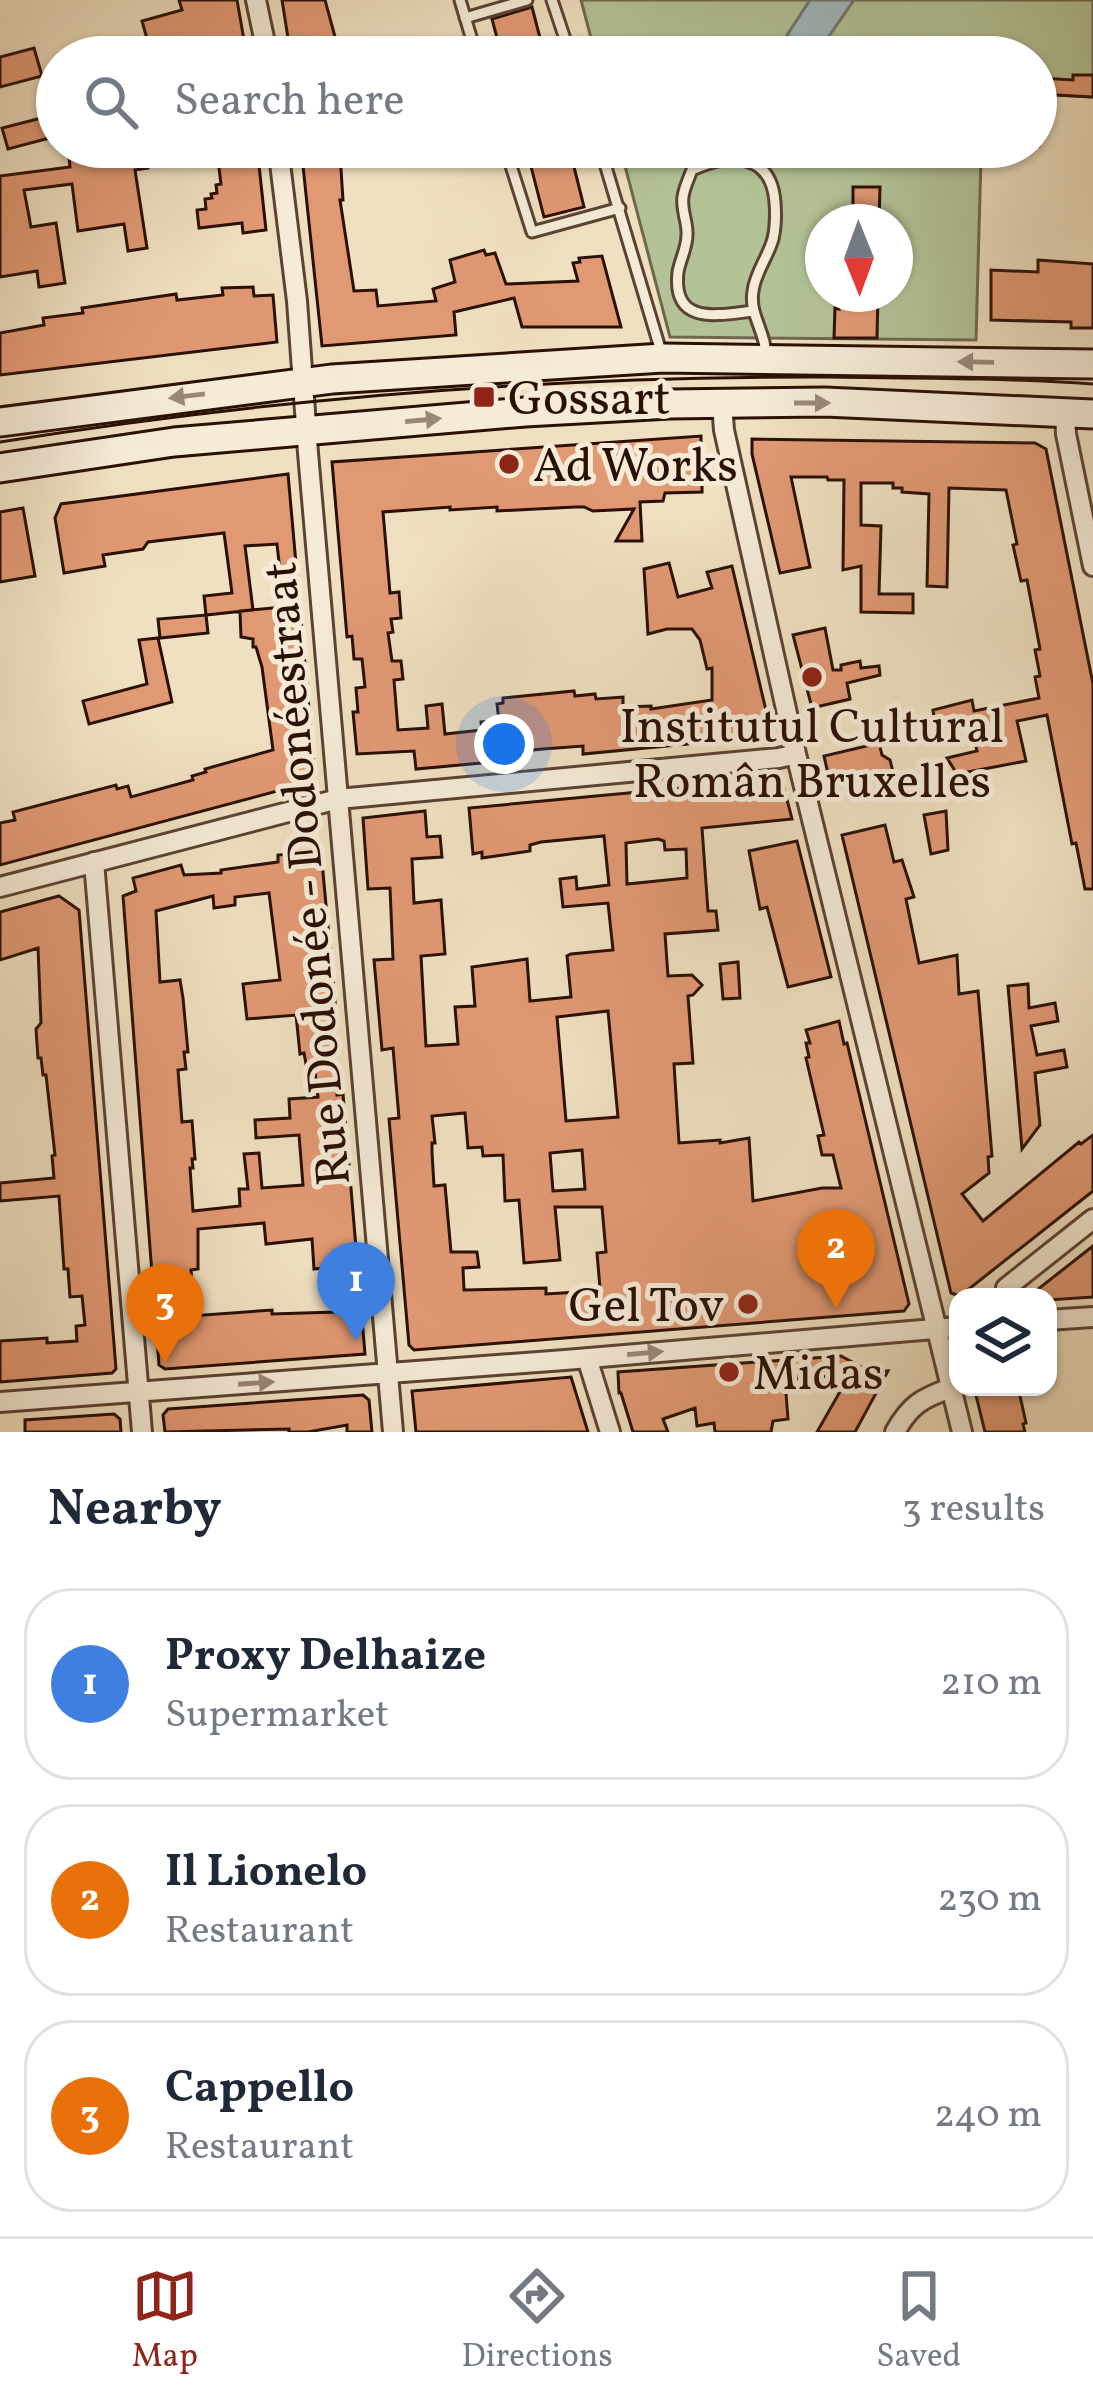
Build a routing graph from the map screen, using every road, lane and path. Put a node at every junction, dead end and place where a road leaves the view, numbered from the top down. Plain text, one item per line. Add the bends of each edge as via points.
1 (256, 0) edge
2 (460, 0) edge
3 (527, 0) edge
4 (552, 0) edge
5 (465, 18) junction
6 (264, 36) edge
7 (471, 36) edge
8 (564, 36) edge
9 (281, 168) edge
10 (512, 168) edge
11 (607, 168) edge
12 (696, 168) edge
13 (760, 168) edge
14 (620, 208) junction
15 (753, 311) junction
16 (663, 358) junction
17 (766, 359) junction
18 (1093, 364) edge
19 (304, 382) junction
20 (722, 404) junction
21 (1079, 413) edge
22 (0, 422) edge
23 (307, 430) junction
24 (0, 468) edge
25 (1093, 566) edge
26 (796, 754) junction
27 (338, 799) junction
28 (94, 862) junction
29 (0, 887) edge
30 (1093, 1219) edge
31 (1006, 1288) edge
32 (1093, 1317) edge
33 (1057, 1319) edge
34 (949, 1327) edge
35 (937, 1328) junction
36 (587, 1358) junction
37 (388, 1372) junction
38 (949, 1379) edge
39 (949, 1389) edge
40 (139, 1392) junction
41 (953, 1396) edge
42 (0, 1402) edge
43 (142, 1432) edge
44 (393, 1432) edge
45 (610, 1432) edge
46 (895, 1432) edge
47 (962, 1432) edge

1 - 6 street
2 - 5 lane
3 - 5 lane
4 - 8 lane
5 - 7 lane
9 - 19 street, Rue Dodonée - Dodonéestraat
10 - 14 lane via 532,232
11 - 14 lane
12 - 15 lane via 682,199 687,236 677,292 708,316
13 - 15 lane via 773,184 776,221
14 - 16 lane
15 - 17 lane
16 - 17 main road
16 - 19 main road
18 -> 17 main road
19 -> 22 main road
19 - 23 street, Rue Dodonée - Dodonéestraat
20 -> 21 main road
23 -> 20 main road
20 - 26 street
21 - 25 street via 1066,434
23 - 24 main road
23 - 27 street, Rue Dodonée - Dodonéestraat
26 - 27 street
26 - 35 street
27 - 28 street
27 - 37 street, Rue Dodonée - Dodonéestraat
28 - 29 street
28 - 40 street
30 - 31 street
32 - 33 street
34 - 35 street
36 -> 35 street
35 - 38 street
36 - 37 street
36 - 45 street
40 -> 37 street
37 - 44 street, Rue Dodonée - Dodonéestraat
39 - 46 street via 921,1400
40 - 42 street
40 - 43 street
41 - 47 street

